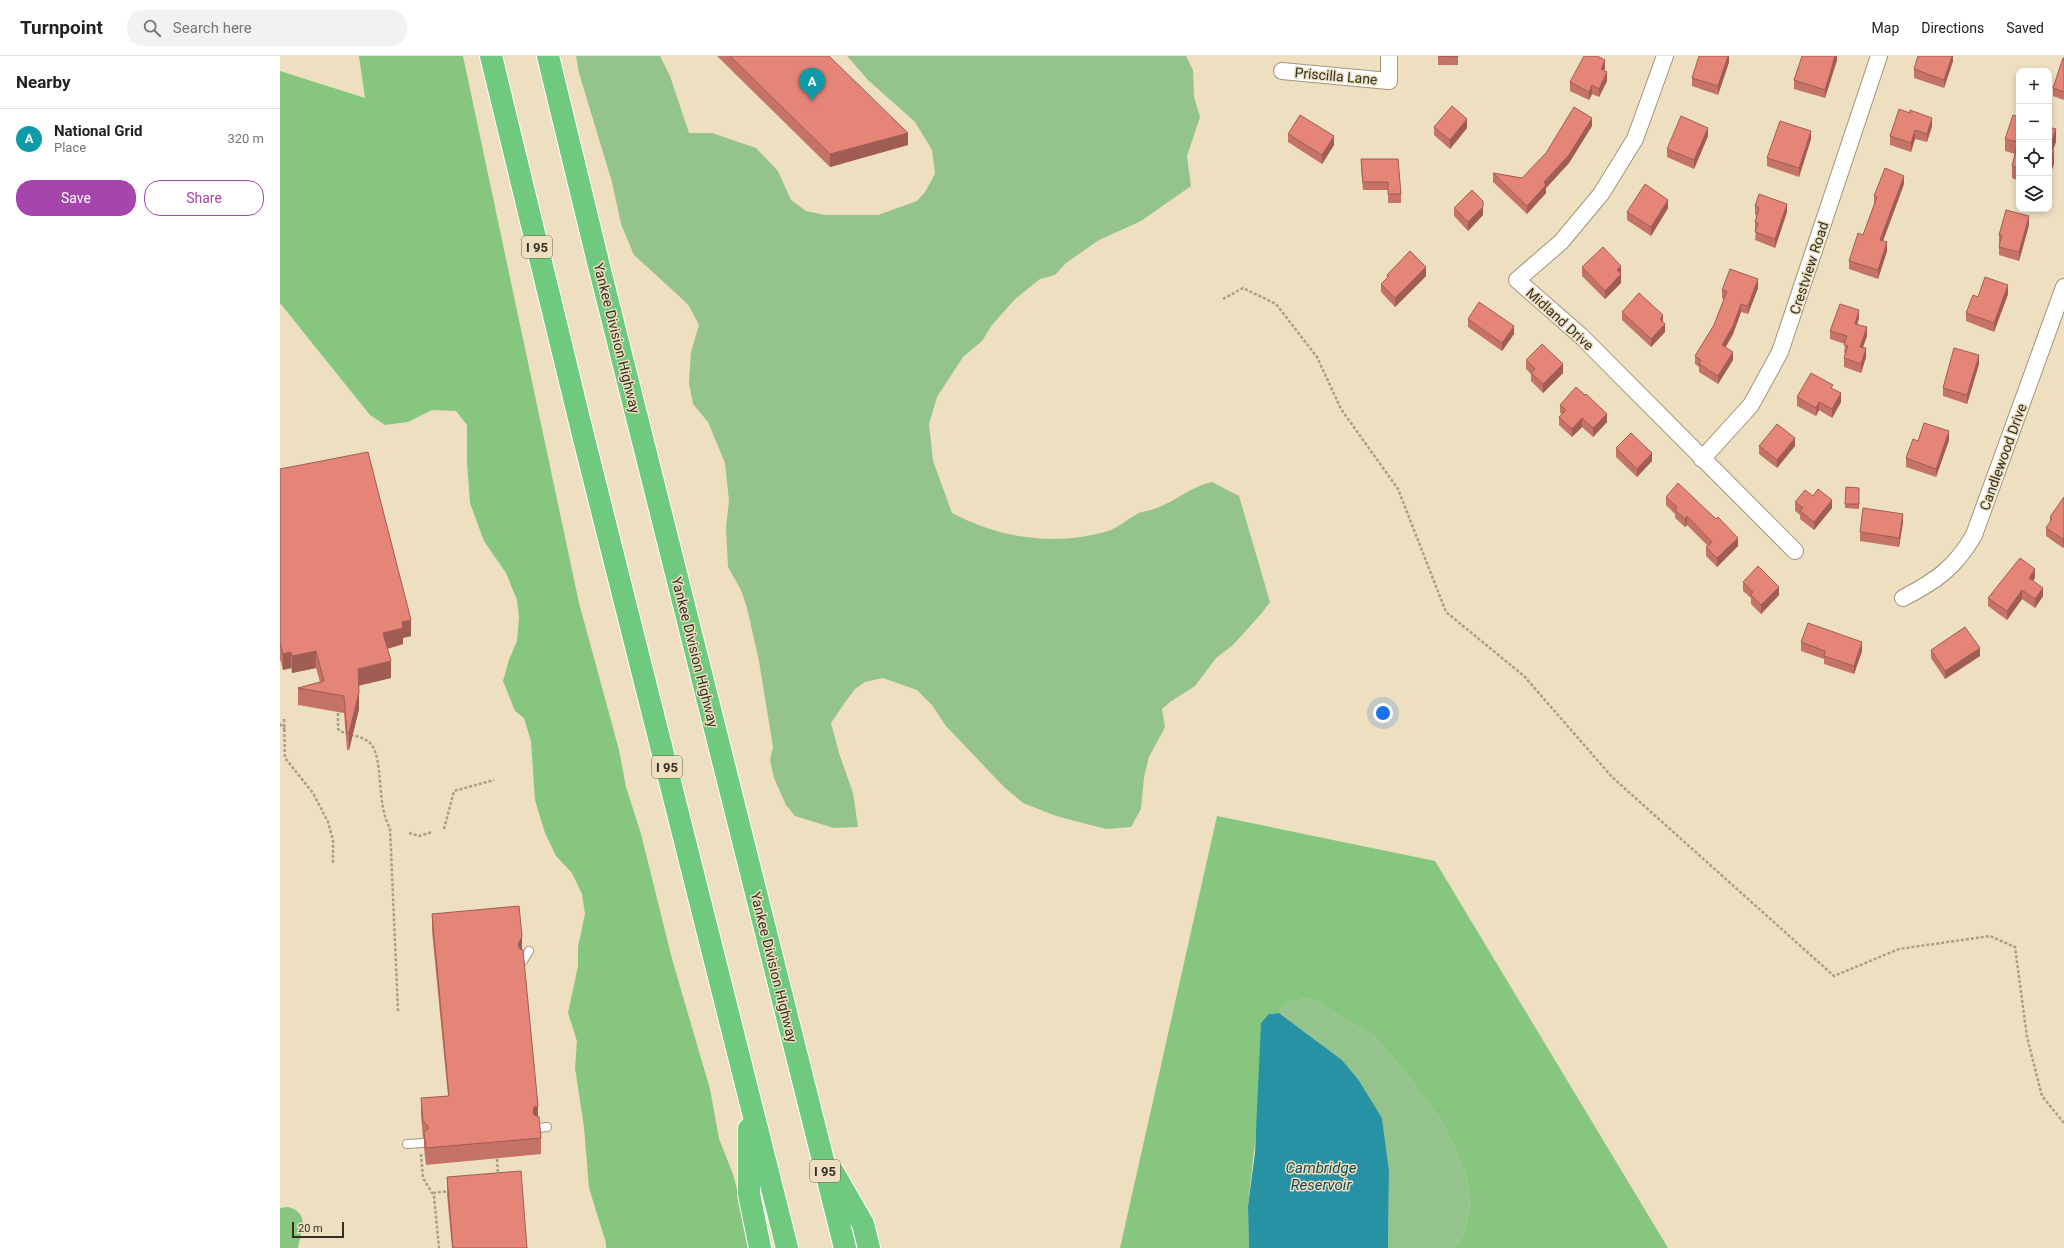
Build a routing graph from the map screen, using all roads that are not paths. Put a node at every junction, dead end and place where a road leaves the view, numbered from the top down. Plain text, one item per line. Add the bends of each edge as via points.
1 (491, 56) edge
2 (548, 56) edge
3 (1390, 56) edge
4 (1665, 56) edge
5 (1879, 56) edge
6 (1282, 71) dead end
7 (2064, 287) edge
8 (1702, 460) junction
9 (1795, 551) dead end
10 (1903, 598) dead end
11 (529, 951) dead end
12 (523, 961) edge
13 (749, 1096) junction
14 (547, 1127) dead end
15 (538, 1128) edge
16 (422, 1143) road end
17 (407, 1144) dead end
18 (820, 1148) junction
19 (760, 1248) edge
20 (787, 1248) edge
21 (845, 1248) edge
22 (869, 1248) edge

1 - 13 highway, I 95
2 - 18 highway, Yankee Division Highway / I 95
3 - 6 street, Priscilla Lane via 1389,81
4 - 8 street, Midland Drive via 1635,139 1601,194 1561,242 1518,280 1581,336
5 - 8 street, Crestview Road via 1780,352 1751,405
7 - 10 street, Candlewood Drive via 1974,535 1964,554 1949,569 1931,584
8 - 9 street, Midland Drive
11 - 12 lane
13 - 19 highway via 749,1194
13 - 20 highway, I 95
14 - 15 lane
16 - 17 lane
18 - 21 highway, Yankee Division Highway / I 95
18 - 22 highway via 863,1224

